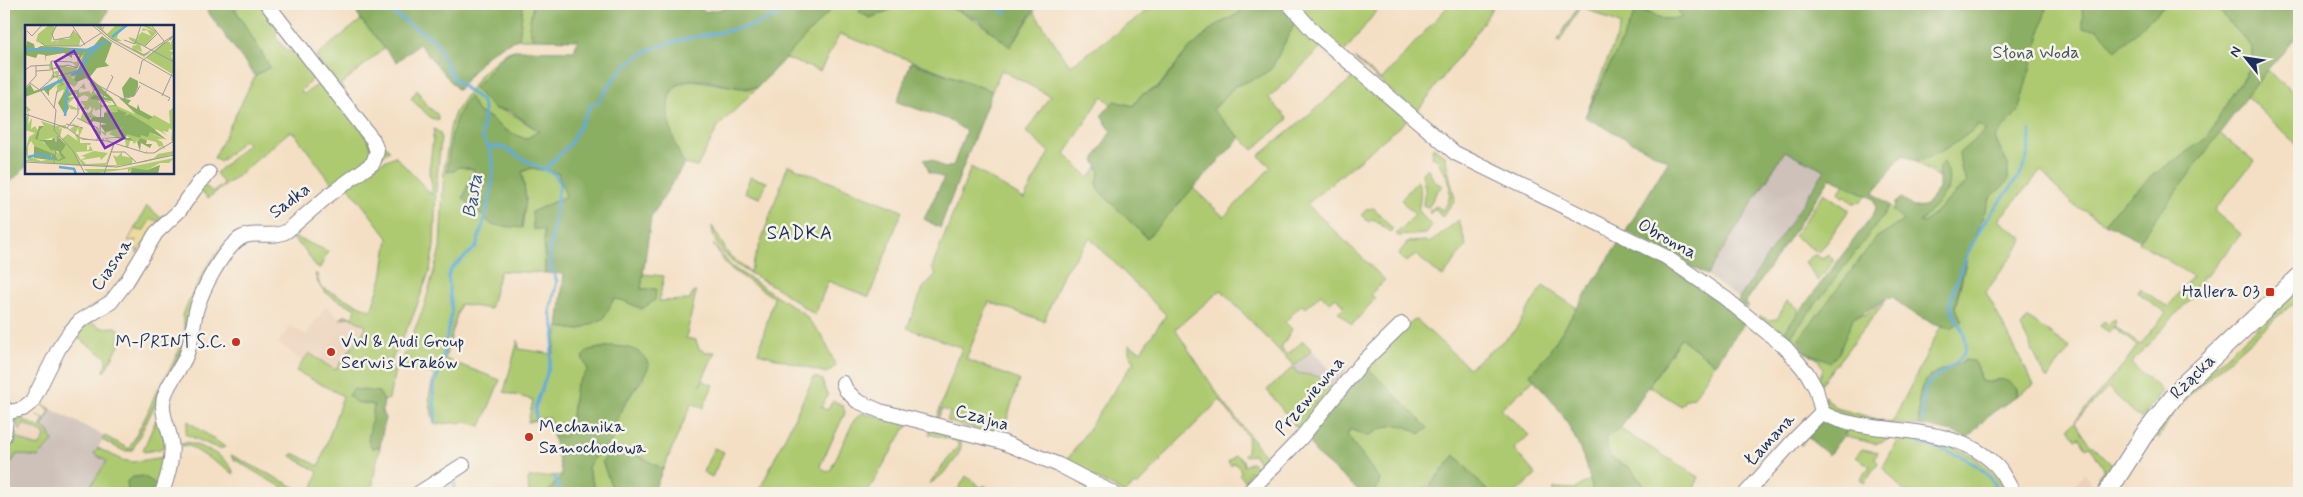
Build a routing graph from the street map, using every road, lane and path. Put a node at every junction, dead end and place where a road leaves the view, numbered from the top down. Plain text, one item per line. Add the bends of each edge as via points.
1 (267, 4) edge
2 (1289, 4) edge
3 (209, 173) dead end
4 (2299, 277) edge
5 (1402, 324) dead end
6 (843, 382) dead end
7 (4, 410) edge
8 (1822, 412) junction
9 (4, 436) edge
10 (464, 465) dead end
11 (162, 493) edge
12 (419, 493) edge
13 (1113, 493) edge
14 (1248, 493) edge
15 (1746, 493) edge
16 (2014, 493) edge
17 (2107, 493) edge

1 - 11 street, Sadka via 373,140 376,157 367,168 287,231 280,235 258,234 238,240 216,268 200,299 188,350 164,397 164,415 172,451
2 - 8 street, Obronna via 1315,33 1455,153 1666,257 1725,298 1786,348 1816,389
3 - 7 street, Ciasna via 179,212 156,233 112,302 80,321 70,332 32,402 23,409
4 - 17 street, Rżącka via 2177,392 2144,435
5 - 14 street, Przewiewna via 1360,366 1301,438
6 - 13 street, Czajna via 857,401 880,411 1002,442 1059,465
7 - 9 street
8 - 15 street, Łamana
8 - 16 street via 1851,423 1955,441 1979,452 1994,464
10 - 12 street

